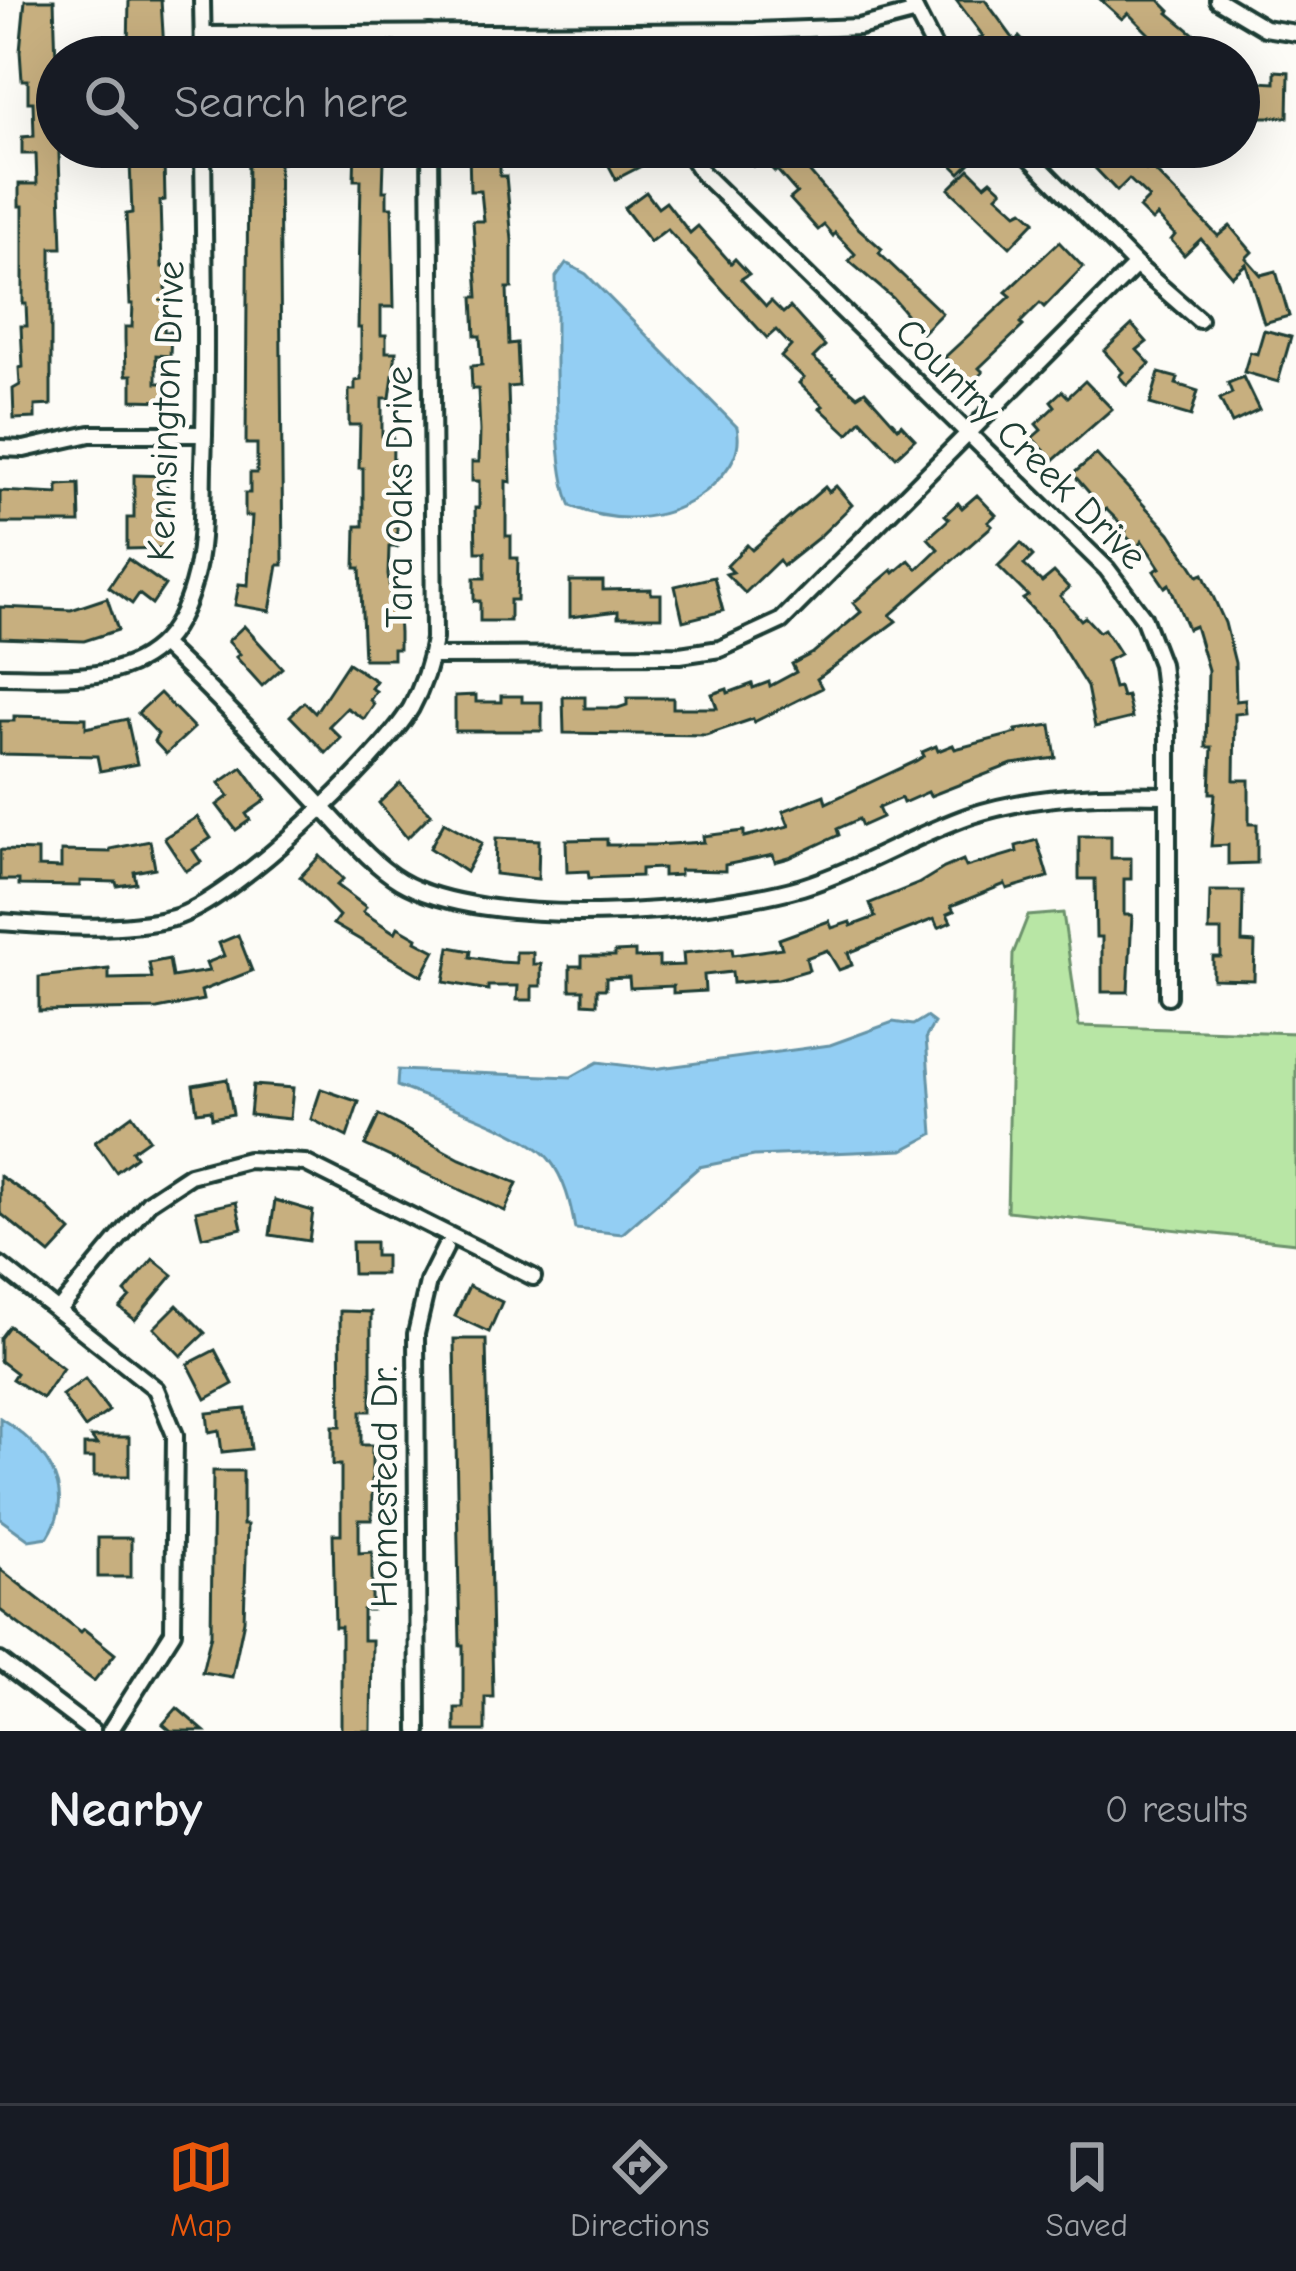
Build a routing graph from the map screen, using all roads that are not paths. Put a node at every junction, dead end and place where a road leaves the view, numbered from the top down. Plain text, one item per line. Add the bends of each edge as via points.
1 (202, 0) edge
2 (1218, 0) edge
3 (911, 6) edge
4 (658, 32) junction
5 (429, 33) joint
6 (1296, 33) edge
7 (202, 35) joint
8 (658, 36) edge
9 (927, 36) edge
10 (203, 168) edge
11 (430, 168) edge
12 (699, 168) edge
13 (1041, 168) edge
14 (1136, 265) junction
15 (1199, 320) dead end
16 (204, 434) junction
17 (969, 435) junction
18 (0, 448) edge
19 (162, 644) junction
20 (431, 656) junction
21 (0, 676) edge
22 (1167, 795) junction
23 (321, 806) junction
24 (0, 922) edge
25 (1168, 996) dead end
26 (445, 1248) dead end
27 (0, 1265) edge
28 (533, 1277) dead end
29 (58, 1311) junction
30 (0, 1661) edge
31 (92, 1731) edge
32 (110, 1731) edge
33 (418, 1731) edge

1 - 7 street
2 - 6 street via 1265,28
3 - 4 street via 859,27
3 - 9 street
4 - 5 street
4 - 8 street
5 - 7 street
10 - 16 street, Kennsington Drive
11 - 20 street, Tara Oaks Drive
12 - 17 street, Country Creek Drive
13 - 14 street
14 - 15 street
14 - 17 street
16 - 18 street via 90,434
16 - 19 street, Kennsington Drive via 194,582
17 - 20 street via 781,621 740,641 680,656
17 - 22 street, Country Creek Drive via 1107,569 1143,616 1161,664
19 - 21 street via 93,676
19 - 23 street
20 - 23 street, Tara Oaks Drive via 401,722
22 - 23 street via 1100,794 971,815 802,886 683,909 479,909 433,898 375,863
22 - 25 street, Country Creek Drive
23 - 24 street, Tara Oaks Drive via 214,900 178,917 145,924
26 - 33 street, Homestead Dr. via 416,1334
27 - 29 street
28 - 29 street via 305,1163 248,1160 190,1175 148,1202
29 - 32 street via 156,1389 175,1435 173,1632
30 - 31 street

